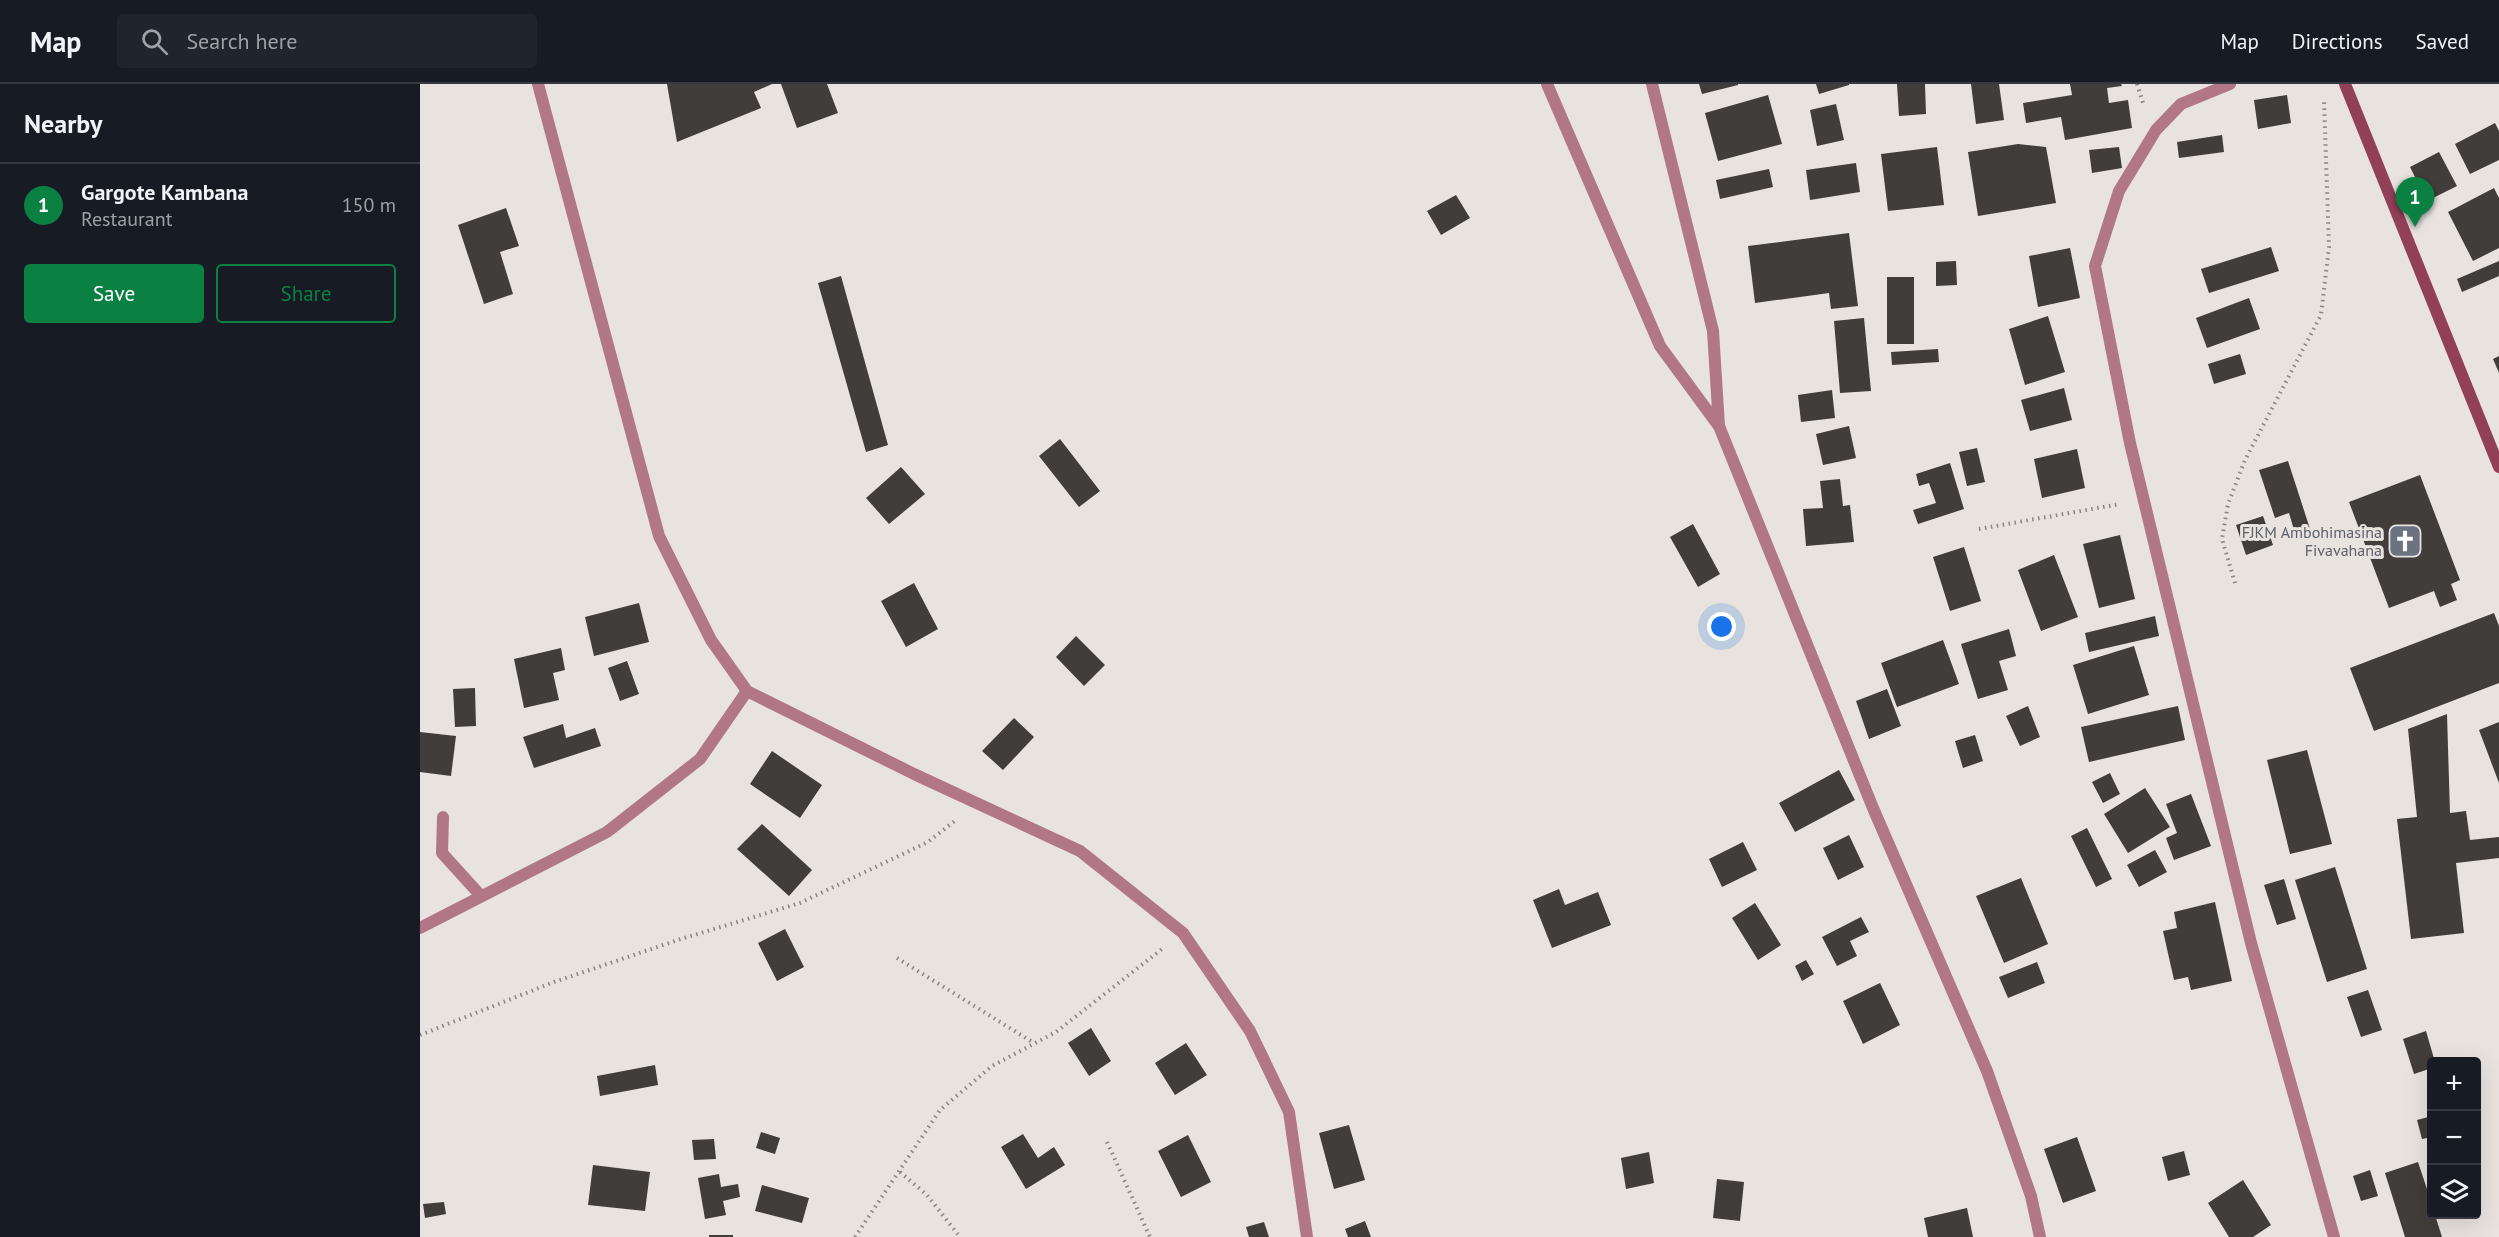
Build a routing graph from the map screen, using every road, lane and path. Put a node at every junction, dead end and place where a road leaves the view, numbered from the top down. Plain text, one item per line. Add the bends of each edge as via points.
1 (538, 84) edge
2 (1547, 84) edge
3 (1652, 84) edge
4 (2230, 84) edge
5 (2345, 84) edge
6 (2327, 93) dead end
7 (1719, 426) junction
8 (2499, 467) edge
9 (2144, 500) junction
10 (1979, 529) dead end
11 (2235, 583) dead end
12 (747, 691) junction
13 (977, 803) junction
14 (443, 817) dead end
15 (481, 896) junction
16 (420, 928) edge
17 (1183, 933) junction
18 (897, 958) dead end
19 (420, 1035) edge
20 (1035, 1044) junction
21 (1107, 1142) dead end
22 (900, 1173) junction
23 (855, 1237) edge
24 (960, 1237) edge
25 (1150, 1237) edge
26 (1307, 1237) edge
27 (2040, 1237) edge
28 (2334, 1237) edge

1 - 12 street via 659,536 711,640
2 - 7 street via 1660,346
3 - 7 street via 1713,331
4 - 9 street via 2181,104 2156,129 2119,191 2096,266
5 - 8 main road
6 - 11 path via 2324,102 2328,247 2321,315 2245,460 2228,504 2222,539
7 - 27 street via 1873,807 1988,1071 2031,1196
9 - 10 path
9 - 28 street via 2251,943
12 - 13 street
12 - 15 street via 700,759 607,832
13 - 17 street via 1080,850
13 - 19 path via 928,842 800,903 554,982
14 - 15 street via 442,853
15 - 16 street
17 - 20 path
17 - 26 street via 1250,1031 1289,1112
18 - 20 path
20 - 22 path via 992,1066 940,1110
21 - 25 path
22 - 23 path
22 - 24 path via 927,1195

